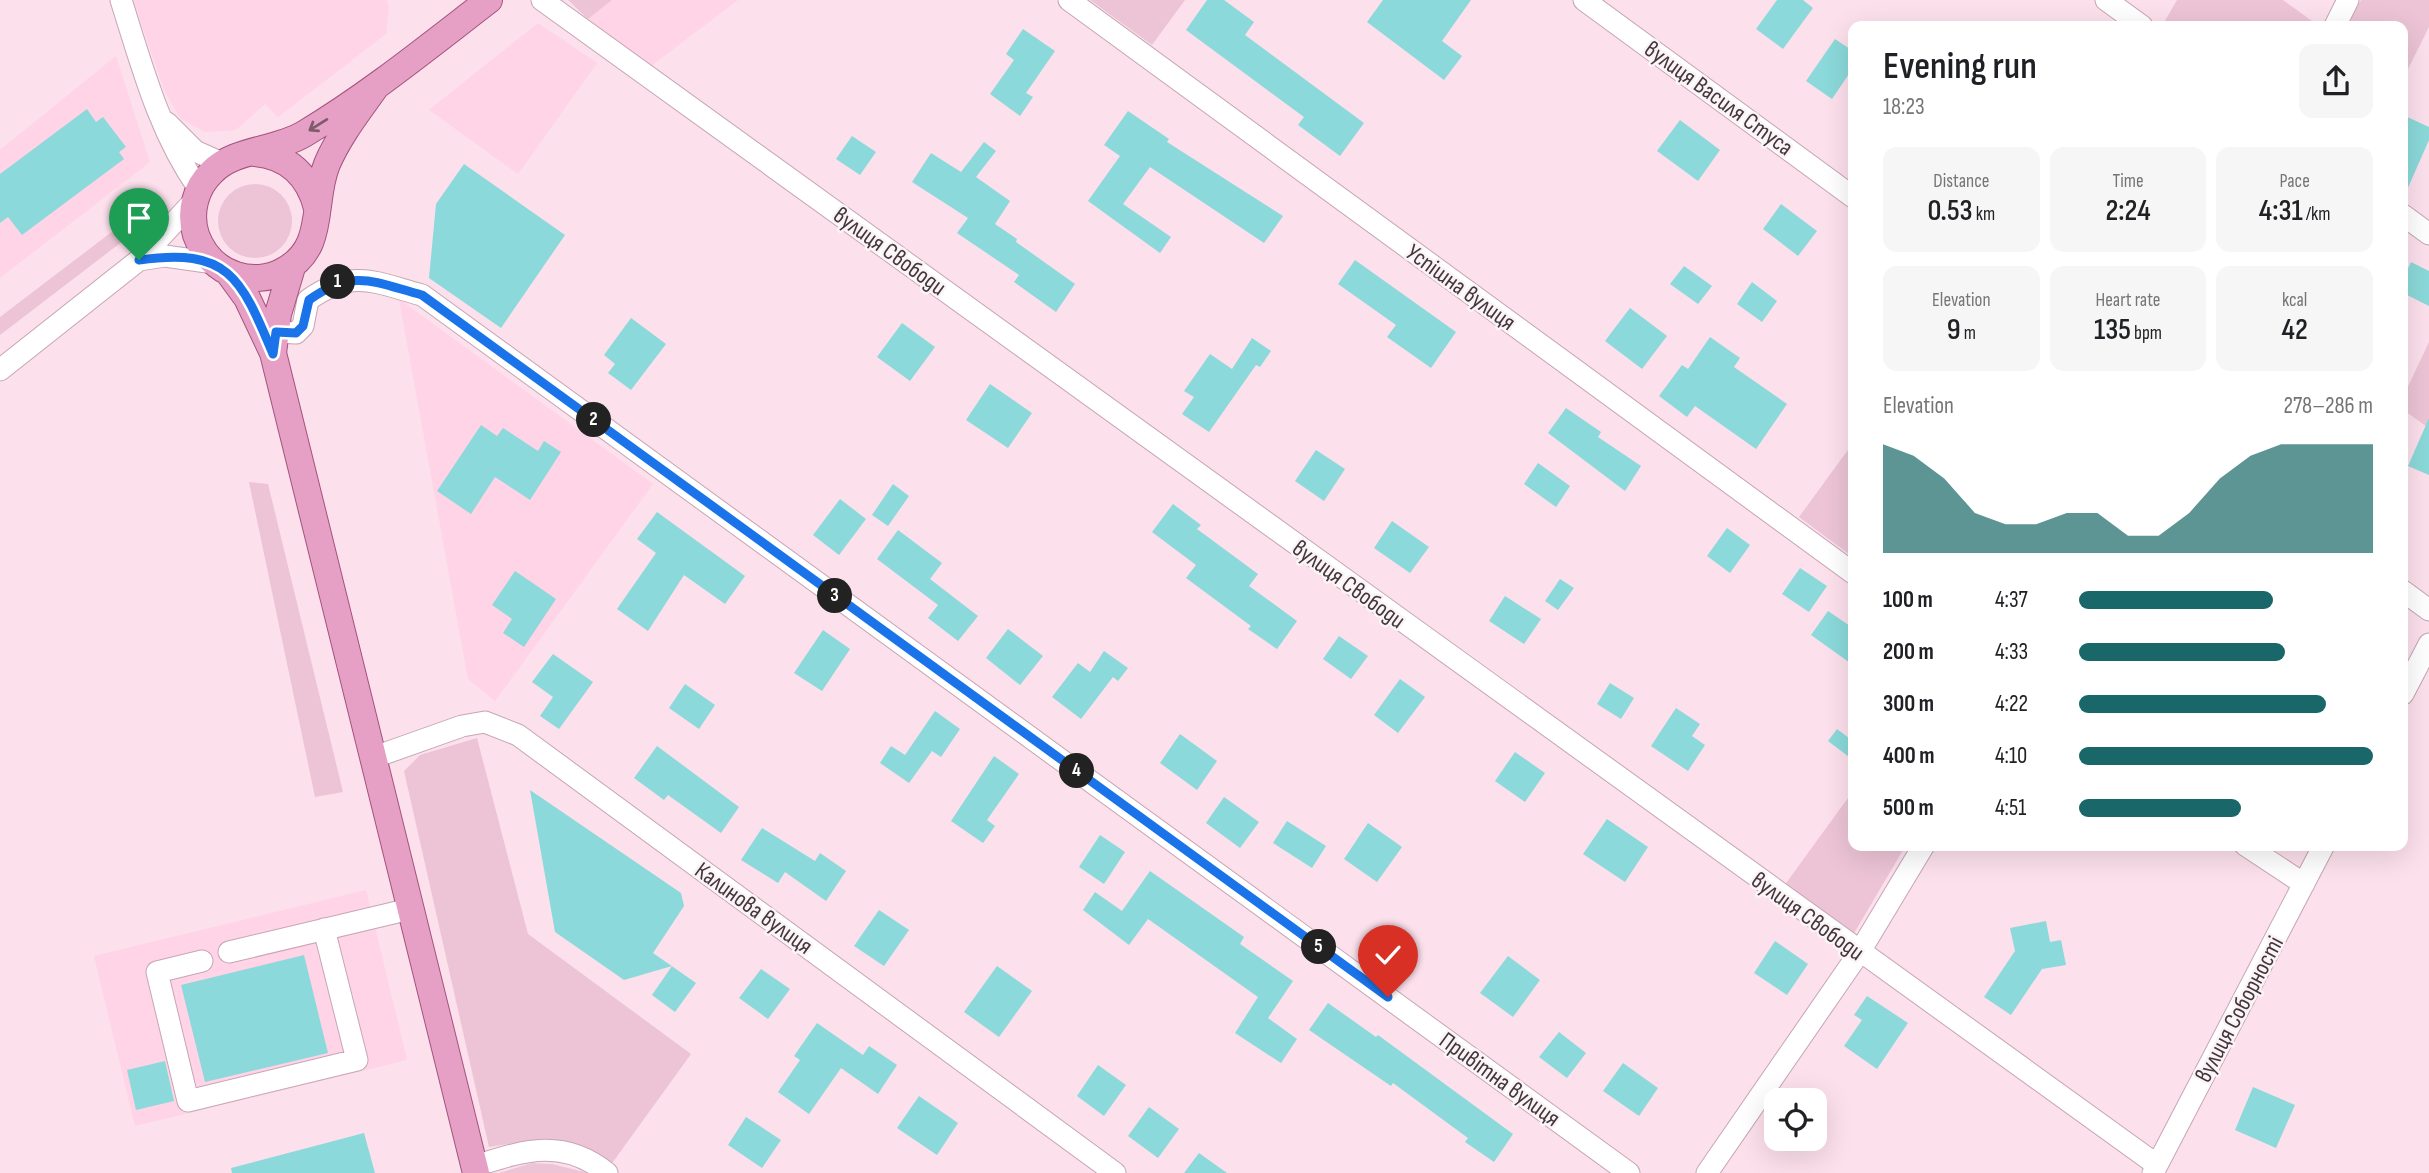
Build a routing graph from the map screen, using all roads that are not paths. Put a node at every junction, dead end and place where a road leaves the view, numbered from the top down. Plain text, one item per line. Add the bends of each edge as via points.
1 (121, 0) edge
2 (489, 0) edge
3 (542, 0) edge
4 (1069, 0) edge
5 (1584, 0) edge
6 (2106, 0) edge
7 (2348, 0) edge
8 (2135, 21) edge
9 (2338, 21) edge
10 (375, 88) junction
11 (155, 108) junction
12 (255, 153) junction
13 (222, 163) junction
14 (1848, 193) edge
15 (197, 195) junction
16 (317, 208) junction
17 (2408, 219) edge
18 (2429, 234) edge
19 (139, 260) junction
20 (221, 267) junction
21 (292, 267) junction
22 (274, 343) junction
23 (0, 370) edge
24 (1848, 569) edge
25 (2408, 595) edge
26 (2429, 610) edge
27 (2429, 644) edge
28 (2408, 684) edge
29 (372, 758) junction
30 (1920, 851) edge
31 (2254, 851) edge
32 (2321, 851) edge
33 (2304, 884) junction
34 (410, 909) junction
35 (324, 929) junction
36 (229, 952) dead end
37 (1859, 953) junction
38 (202, 961) dead end
39 (475, 1169) edge
40 (2155, 1169) edge
41 (607, 1173) edge
42 (1115, 1173) edge
43 (1629, 1173) edge
44 (1707, 1173) edge

1 - 11 street
2 - 10 main road
3 - 37 street, вулиця Свободи
4 - 24 street, Успішна вулиця
5 - 14 street, вулиця Василя Стуса
6 - 8 street
7 - 9 street
10 -> 12 main road via 302,135
10 - 16 main road via 327,165
11 - 13 street via 195,151
11 - 15 street
12 - 13 main road
12 - 16 main road via 293,166 305,177
13 - 15 main road
15 - 19 street
15 - 20 main road via 196,235
16 - 21 main road via 313,241
17 - 18 street
19 - 20 street via 165,256
19 - 23 street
20 - 21 main road via 260,278
20 - 22 main road via 247,298
21 - 22 main road
22 - 29 main road
22 - 43 street, Привітна вулиця via 303,326 309,300 330,285 353,278 422,295
25 - 26 street
27 - 28 street
29 - 34 main road
29 - 42 street, Калинова вулиця via 485,722 518,735
30 - 37 street
31 - 33 street
32 - 33 street, вулиця Соборності
33 - 40 street, вулиця Соборності
34 - 35 street
34 - 39 main road
35 - 36 street
35 - 38 street via 357,1060 188,1101 157,972
37 - 40 street, вулиця Свободи
37 - 44 street
39 - 41 street via 531,1149 554,1150 596,1164

